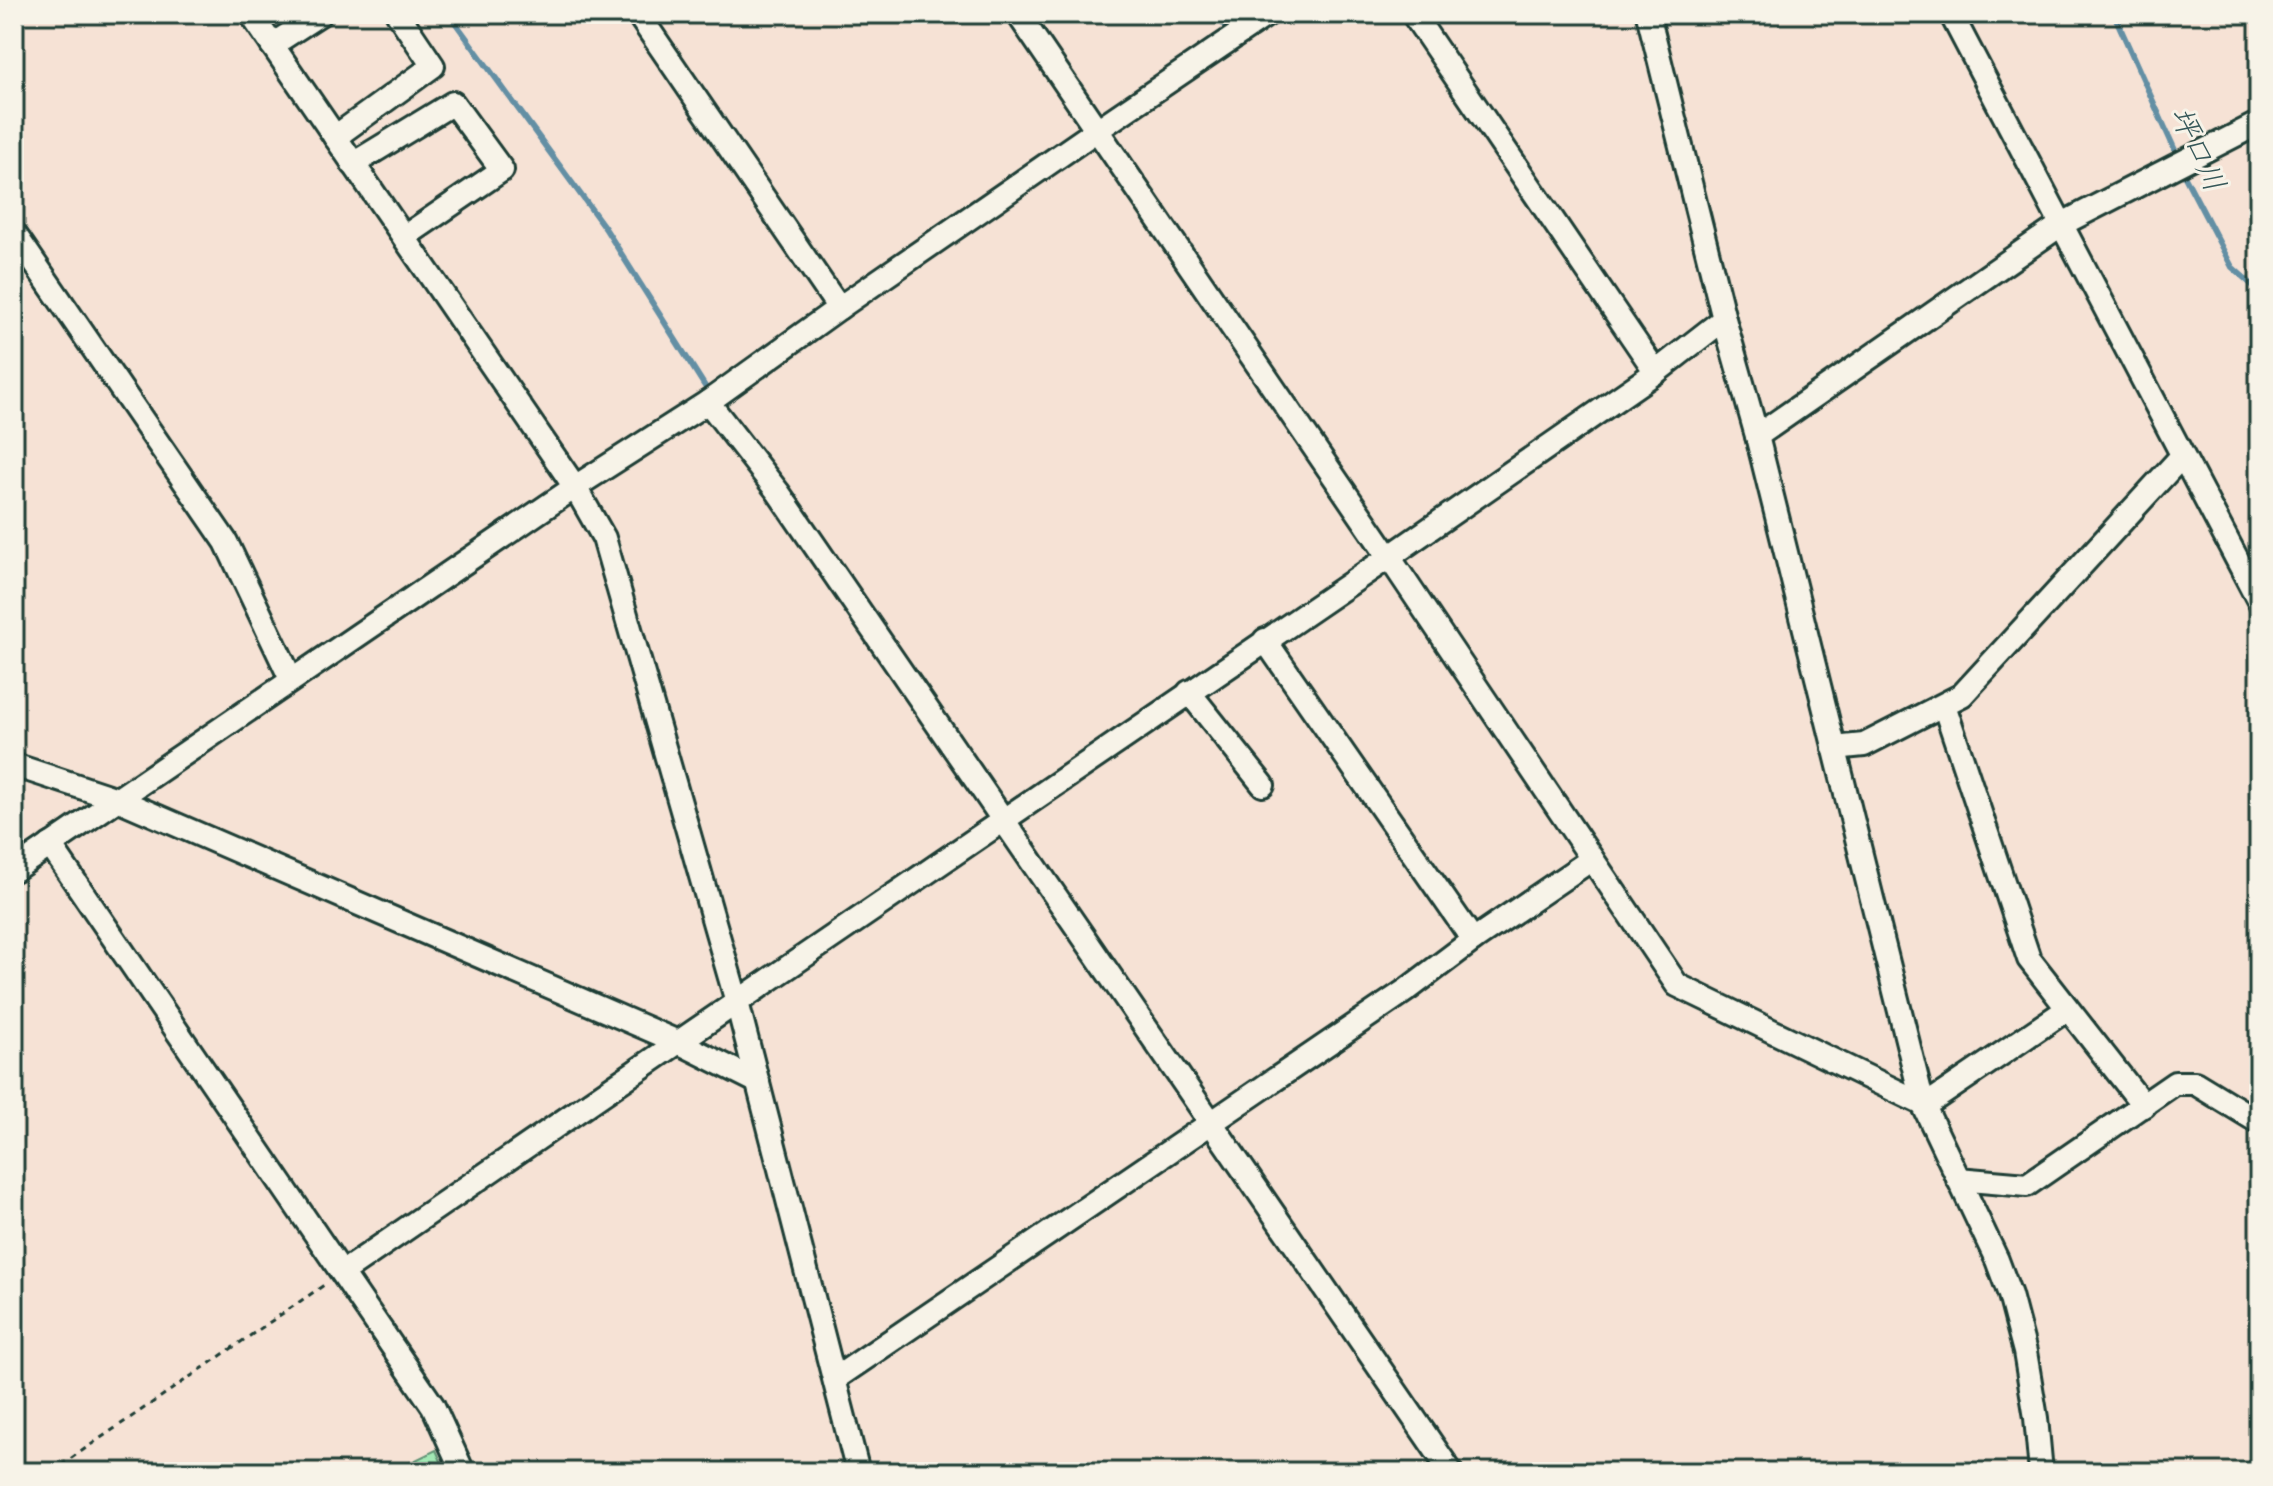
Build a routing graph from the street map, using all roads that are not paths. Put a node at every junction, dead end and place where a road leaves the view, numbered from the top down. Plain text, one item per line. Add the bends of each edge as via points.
1 (251, 14) edge
2 (320, 14) edge
3 (398, 14) edge
4 (638, 14) edge
5 (1018, 14) edge
6 (1268, 14) edge
7 (1413, 14) edge
8 (1648, 14) edge
9 (1951, 14) edge
10 (272, 45) junction
11 (2259, 123) edge
12 (1097, 130) junction
13 (335, 137) junction
14 (353, 164) junction
15 (2062, 224) junction
16 (14, 233) edge
17 (404, 237) junction
18 (839, 308) junction
19 (1724, 319) junction
20 (1656, 372) junction
21 (708, 402) junction
22 (1757, 436) junction
23 (2182, 456) junction
24 (575, 487) junction
25 (1389, 557) junction
26 (2259, 601) edge
27 (1265, 640) junction
28 (291, 679) junction
29 (1189, 692) junction
30 (1944, 705) junction
31 (1834, 748) junction
32 (14, 765) edge
33 (1263, 785) dead end
34 (117, 799) junction
35 (1003, 821) junction
36 (50, 845) junction
37 (1592, 859) junction
38 (14, 870) edge
39 (1473, 940) junction
40 (737, 1002) junction
41 (2066, 1010) junction
42 (678, 1042) junction
43 (758, 1082) junction
44 (1923, 1104) junction
45 (2144, 1106) junction
46 (1212, 1122) junction
47 (2259, 1122) edge
48 (1958, 1179) junction
49 (343, 1272) junction
50 (836, 1378) junction
51 (463, 1472) edge
52 (858, 1472) edge
53 (1451, 1472) edge
54 (2041, 1472) edge

1 - 10 street
2 - 10 street
3 - 13 street via 433,66
4 - 18 street
5 - 12 street
6 - 12 street
7 - 20 street
8 - 19 street
9 - 15 street
10 - 13 street
11 - 15 street
12 - 18 street
12 - 25 street
13 - 14 street
14 - 17 street
14 - 17 street via 453,103 502,170
15 - 22 street
15 - 23 street
16 - 28 street via 226,542
17 - 24 street
18 - 21 street
19 - 20 street
19 - 22 street
20 - 25 street
21 - 24 street
21 - 35 street via 778,492
22 - 31 street
23 - 26 street
23 - 30 street via 1962,695
24 - 28 street
24 - 40 street via 604,538
25 - 27 street
25 - 37 street
27 - 29 street
27 - 39 street
28 - 34 street
29 - 33 street
29 - 35 street
30 - 31 street via 1864,745
30 - 41 street via 2029,959
31 - 44 street
32 - 34 street
34 - 36 street
34 - 42 street
35 - 40 street
35 - 46 street
36 - 38 street
36 - 49 street
37 - 39 street
37 - 44 street via 1677,985
39 - 46 street
40 - 42 street
40 - 43 street
41 - 44 street
41 - 45 street
42 - 43 street
42 - 49 street
43 - 50 street
44 - 48 street
45 - 47 street via 2175,1083 2195,1083
45 - 48 street via 2027,1185
46 - 50 street
46 - 53 street
48 - 54 street via 2010,1295 2027,1365
49 - 51 street via 433,1406
50 - 52 street

